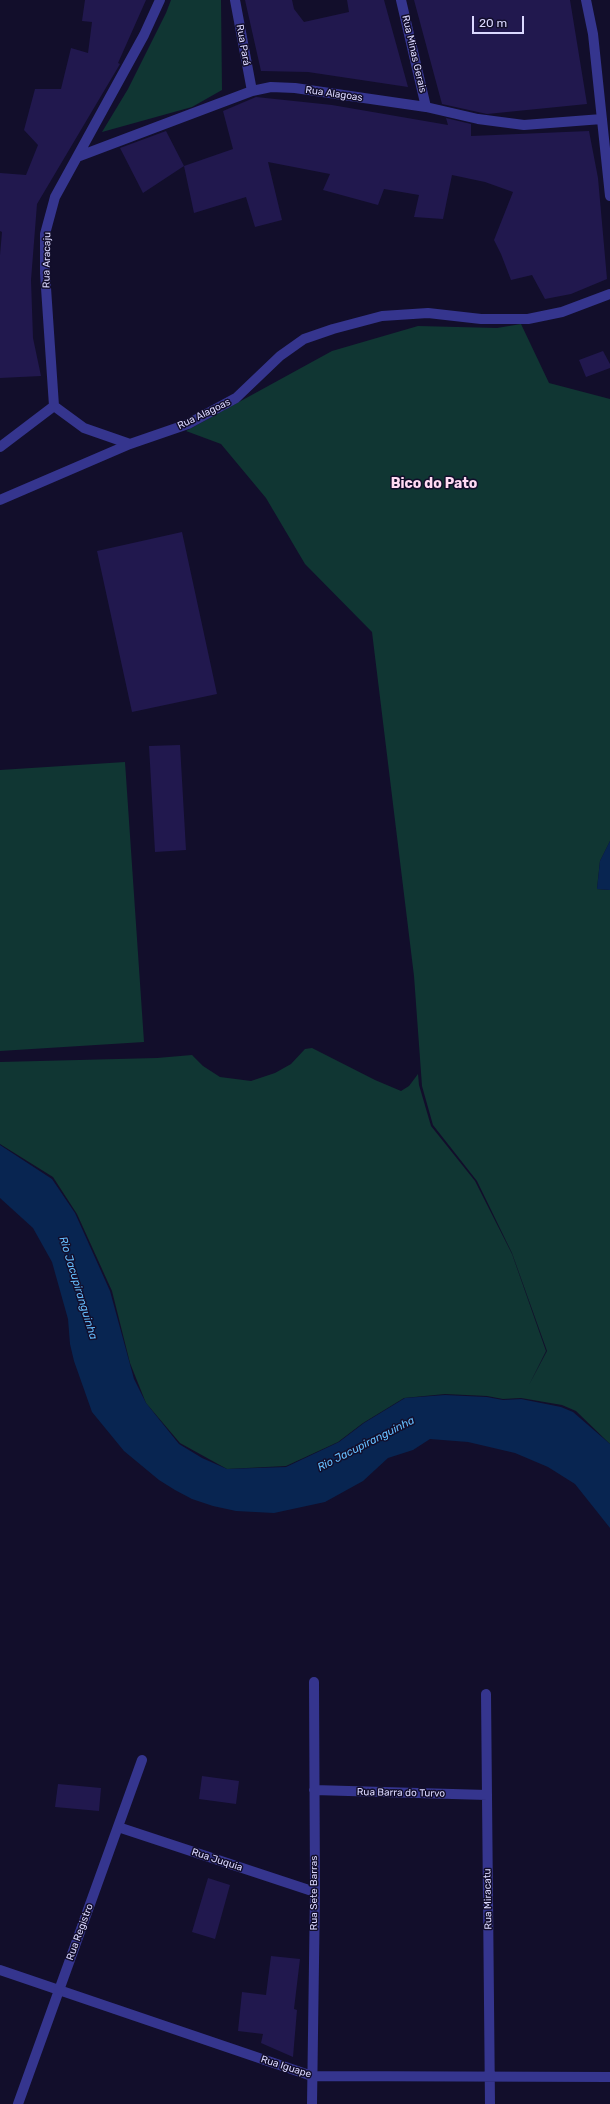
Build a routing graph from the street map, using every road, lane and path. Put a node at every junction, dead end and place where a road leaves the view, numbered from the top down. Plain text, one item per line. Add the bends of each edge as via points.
1 (160, 0) edge
2 (235, 0) edge
3 (401, 0) edge
4 (586, 0) edge
5 (252, 91) junction
6 (426, 107) junction
7 (602, 119) junction
8 (77, 157) junction
9 (610, 196) edge
10 (610, 294) edge
11 (54, 406) junction
12 (130, 444) junction
13 (0, 447) edge
14 (0, 500) edge
15 (314, 1682) dead end
16 (486, 1694) dead end
17 (142, 1760) dead end
18 (314, 1790) junction
19 (487, 1795) junction
20 (118, 1827) junction
21 (315, 1892) junction
22 (0, 1970) edge
23 (59, 1991) junction
24 (312, 2076) junction
25 (490, 2076) junction
26 (610, 2077) edge
27 (18, 2104) edge
28 (312, 2104) edge
29 (490, 2104) edge

1 - 8 street, Rua Aracaju via 144,35
2 - 5 street, Rua Pará
3 - 6 street, Rua Minas Gerais
4 - 7 street via 593,34
5 - 6 street, Rua Alagoas via 271,87 295,88
5 - 8 street, Rua Alagoas
6 - 7 street, Rua Alagoas via 478,119 524,124
7 - 9 street
8 - 11 street, Rua Aracaju via 55,197 45,234 45,273
10 - 12 street, Rua Alagoas via 562,312 528,319 481,319 428,313 382,316 332,329 304,339 280,356 236,398 188,424
11 - 12 street via 84,428
11 - 13 street
12 - 14 street, Rua Alagoas
15 - 18 street, Rua Sete Barras
16 - 19 street, Rua Miracatu
17 - 20 street, Rua Registro
18 - 19 street, Rua Barra do Turvo
18 - 21 street, Rua Sete Barras
19 - 25 street, Rua Miracatu
20 - 21 street, Rua Juquia
20 - 23 street, Rua Registro
21 - 24 street, Rua Sete Barras
22 - 23 street, Rua Iguape
23 - 24 street, Rua Iguape
23 - 27 street, Rua Registro
24 - 25 street, Rua Iguape
24 - 28 street, Rua Sete Barras
25 - 26 street, Rua Iguape
25 - 29 street, Rua Miracatu

